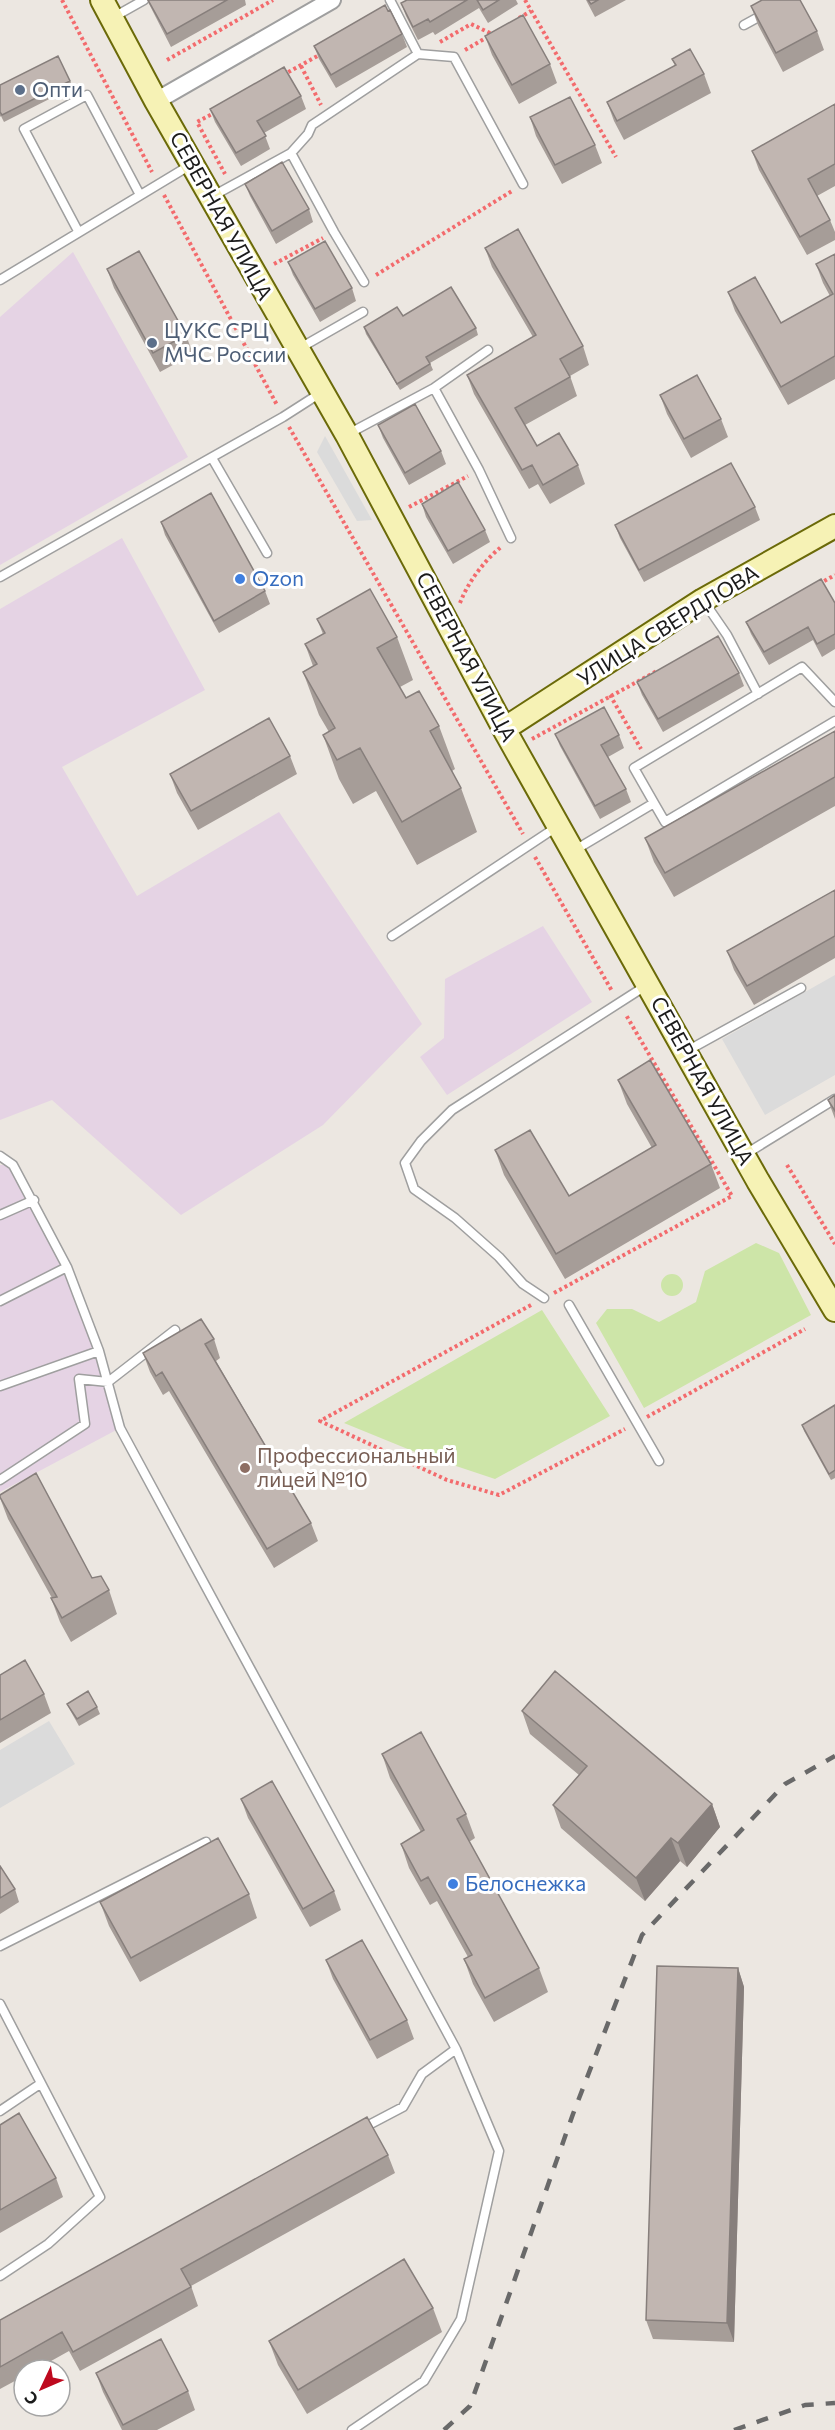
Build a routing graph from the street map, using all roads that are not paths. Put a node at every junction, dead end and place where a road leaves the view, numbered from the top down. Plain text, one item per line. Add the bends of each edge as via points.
1 (144, 0) edge
2 (332, 0) edge
3 (390, 0) edge
4 (107, 9) edge
5 (772, 10) edge
6 (744, 25) dead end
7 (418, 54) junction
8 (156, 101) junction
9 (291, 153) junction
10 (192, 164) junction
11 (523, 184) road end
12 (140, 195) junction
13 (210, 197) junction
14 (78, 231) junction
15 (0, 280) edge
16 (364, 282) road end
17 (363, 312) dead end
18 (297, 350) junction
19 (488, 350) dead end
20 (434, 388) junction
21 (322, 392) junction
22 (347, 435) junction
23 (212, 458) junction
24 (835, 526) edge
25 (511, 538) road end
26 (267, 553) dead end
27 (0, 578) edge
28 (703, 600) junction
29 (758, 693) junction
30 (835, 702) edge
31 (835, 721) edge
32 (512, 724) junction
33 (654, 803) junction
34 (558, 826) junction
35 (574, 851) junction
36 (392, 936) dead end
37 (647, 985) junction
38 (801, 988) dead end
39 (685, 1052) junction
40 (835, 1100) edge
41 (0, 1156) edge
42 (744, 1156) junction
43 (34, 1200) junction
44 (0, 1215) edge
45 (67, 1267) junction
46 (544, 1298) road end
47 (0, 1301) edge
48 (569, 1305) dead end
49 (835, 1310) edge
50 (175, 1330) dead end
51 (99, 1351) junction
52 (108, 1382) junction
53 (0, 1386) edge
54 (659, 1461) dead end
55 (0, 1480) edge
56 (206, 1842) edge
57 (0, 1946) edge
58 (0, 2004) edge
59 (456, 2049) junction
60 (40, 2084) junction
61 (0, 2110) edge
62 (351, 2135) edge
63 (0, 2276) edge
64 (352, 2430) edge

1 - 4 lane
2 - 8 street
3 - 7 lane
4 - 8 street, СЕВЕРНАЯ УЛИЦА
5 - 6 lane
7 - 9 lane via 312,125
7 - 11 lane via 454,57
8 - 10 street, СЕВЕРНАЯ УЛИЦА
9 - 13 lane
9 - 16 lane
10 - 12 lane
10 - 13 street, СЕВЕРНАЯ УЛИЦА
12 - 14 lane
12 - 14 lane via 87,95 24,129
13 - 18 street, СЕВЕРНАЯ УЛИЦА
14 - 15 lane
17 - 18 lane
18 - 21 street, СЕВЕРНАЯ УЛИЦА
19 - 20 lane
20 - 22 lane
20 - 25 lane
21 - 22 street, СЕВЕРНАЯ УЛИЦА
21 - 23 lane
22 - 32 street, СЕВЕРНАЯ УЛИЦА
23 - 26 lane
23 - 27 lane
24 - 28 street, УЛИЦА СВЕРДЛОВА
28 - 29 lane
28 - 32 street, УЛИЦА СВЕРДЛОВА
29 - 30 lane via 802,667
29 - 33 lane via 634,768
31 - 33 lane via 665,822
32 - 34 street, СЕВЕРНАЯ УЛИЦА
33 - 35 lane
34 - 35 street, СЕВЕРНАЯ УЛИЦА
34 - 36 lane
35 - 37 street, СЕВЕРНАЯ УЛИЦА
37 - 39 street, СЕВЕРНАЯ УЛИЦА
37 - 46 lane via 452,1110 405,1163 414,1189 455,1218 523,1284
38 - 39 lane
39 - 42 street, СЕВЕРНАЯ УЛИЦА
40 - 42 lane
41 - 43 lane via 13,1165
42 - 49 street, СЕВЕРНАЯ УЛИЦА
43 - 44 lane
43 - 45 lane
45 - 47 lane
45 - 51 lane
48 - 54 lane
50 - 52 lane
51 - 52 lane
51 - 53 lane
52 - 55 lane via 80,1379 85,1424
52 - 59 lane via 120,1428
56 - 57 lane
58 - 60 lane
59 - 62 lane via 422,2074 403,2107
59 - 64 lane via 499,2151 461,2319 424,2381
60 - 61 lane
60 - 63 lane via 100,2197 48,2244

